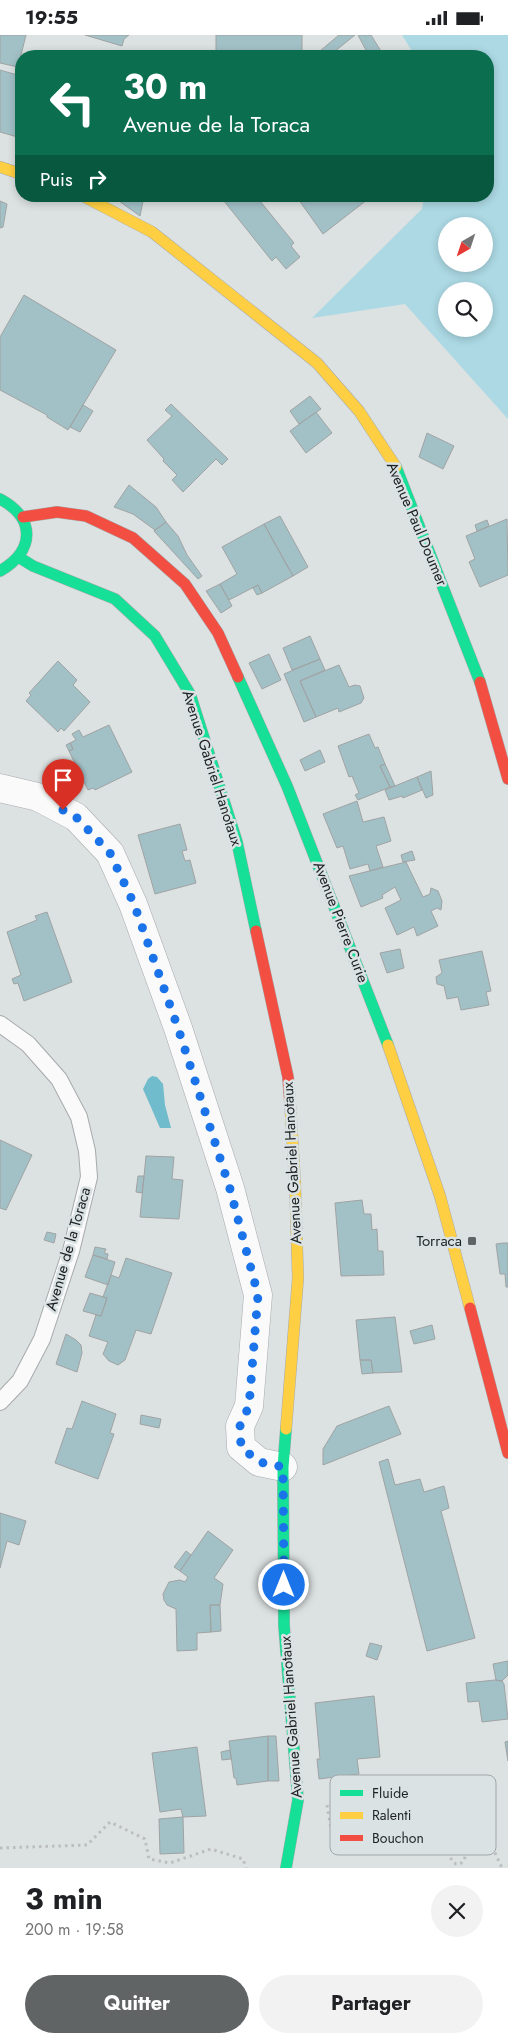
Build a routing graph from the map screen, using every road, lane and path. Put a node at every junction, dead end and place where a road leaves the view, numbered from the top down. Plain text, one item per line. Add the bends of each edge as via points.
1 (0, 167) edge
2 (15, 172) edge
3 (94, 202) edge
4 (0, 499) edge
5 (23, 517) junction
6 (20, 558) junction
7 (0, 571) edge
8 (508, 779) edge
9 (0, 788) edge
10 (0, 1024) edge
11 (0, 1402) edge
12 (508, 1453) edge
13 (283, 1467) junction
14 (326, 1802) dead end
15 (330, 1829) edge
16 (0, 1848) edge
17 (450, 1855) edge
18 (465, 1855) edge
19 (496, 1855) edge
20 (246, 1868) edge
21 (286, 1868) edge
22 (502, 1868) edge

1 - 2 main road
3 - 8 main road, Avenue Paul Doumer via 152,232 317,363 359,411 396,468 476,669
4 - 5 main road via 16,508
5 - 6 main road via 27,538
5 - 12 main road, Avenue Pierre Curie via 57,512 86,516 133,538 184,585 218,633 287,786 410,1105 440,1196
6 - 7 main road
6 - 13 main road, Avenue Gabriel Hanotaux via 115,599 155,636 190,694 237,841 288,1077 298,1279
9 - 13 street via 38,797 76,817 110,853 134,904 230,1189 258,1295 249,1406 240,1426 241,1447 259,1462
10 - 11 lane, Avenue de la Toraca via 28,1044 59,1079 79,1117 89,1177 71,1251 42,1339 20,1381
13 - 21 main road, Avenue Gabriel Hanotaux via 284,1625 298,1800
14 - 15 path
16 - 20 path via 87,1845 110,1822 145,1839 149,1859 170,1863 211,1849 243,1859
17 - 18 path via 452,1861 460,1864
19 - 22 path

